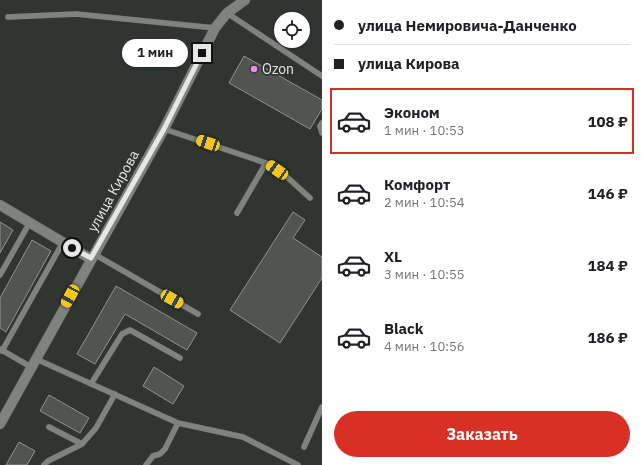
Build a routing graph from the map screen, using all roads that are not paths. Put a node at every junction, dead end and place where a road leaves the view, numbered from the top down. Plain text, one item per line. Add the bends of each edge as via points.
1 (245, 0) edge
2 (227, 13) junction
3 (8, 17) dead end
4 (215, 28) junction
5 (322, 76) edge
6 (322, 124) edge
7 (164, 129) junction
8 (322, 134) edge
9 (266, 163) junction
10 (310, 198) dead end
11 (0, 205) edge
12 (237, 213) dead end
13 (30, 222) junction
14 (63, 242) junction
15 (93, 256) junction
16 (0, 260) edge
17 (6, 264) junction
18 (0, 275) edge
19 (198, 314) dead end
20 (1, 350) edge
21 (180, 358) dead end
22 (33, 363) junction
23 (91, 384) junction
24 (115, 394) junction
25 (322, 407) edge
26 (178, 423) junction
27 (0, 424) edge
28 (50, 427) dead end
29 (82, 444) junction
30 (304, 447) dead end
31 (288, 463) edge
32 (44, 465) edge
33 (146, 465) edge
34 (298, 465) edge

1 - 2 street, улица Кирова
2 - 4 street, улица Кирова
2 - 5 lane
3 - 4 lane via 76,14
4 - 7 street, улица Кирова
6 - 8 lane
7 - 9 lane
7 - 15 street, улица Кирова
9 - 10 lane
9 - 12 lane
11 - 13 street
13 - 14 street
13 - 17 lane
14 - 15 street
14 - 20 lane
15 - 19 lane
15 - 22 street, улица Кирова
16 - 17 lane
17 - 18 lane
20 - 22 lane
21 - 23 lane via 130,330 122,334
22 - 23 lane
22 - 27 street, улица Кирова
23 - 24 lane
24 - 26 lane
24 - 29 lane via 96,428
25 - 30 lane
26 - 31 lane via 243,437
26 - 33 lane via 165,449 153,456
28 - 29 lane
29 - 32 lane
31 - 34 lane

